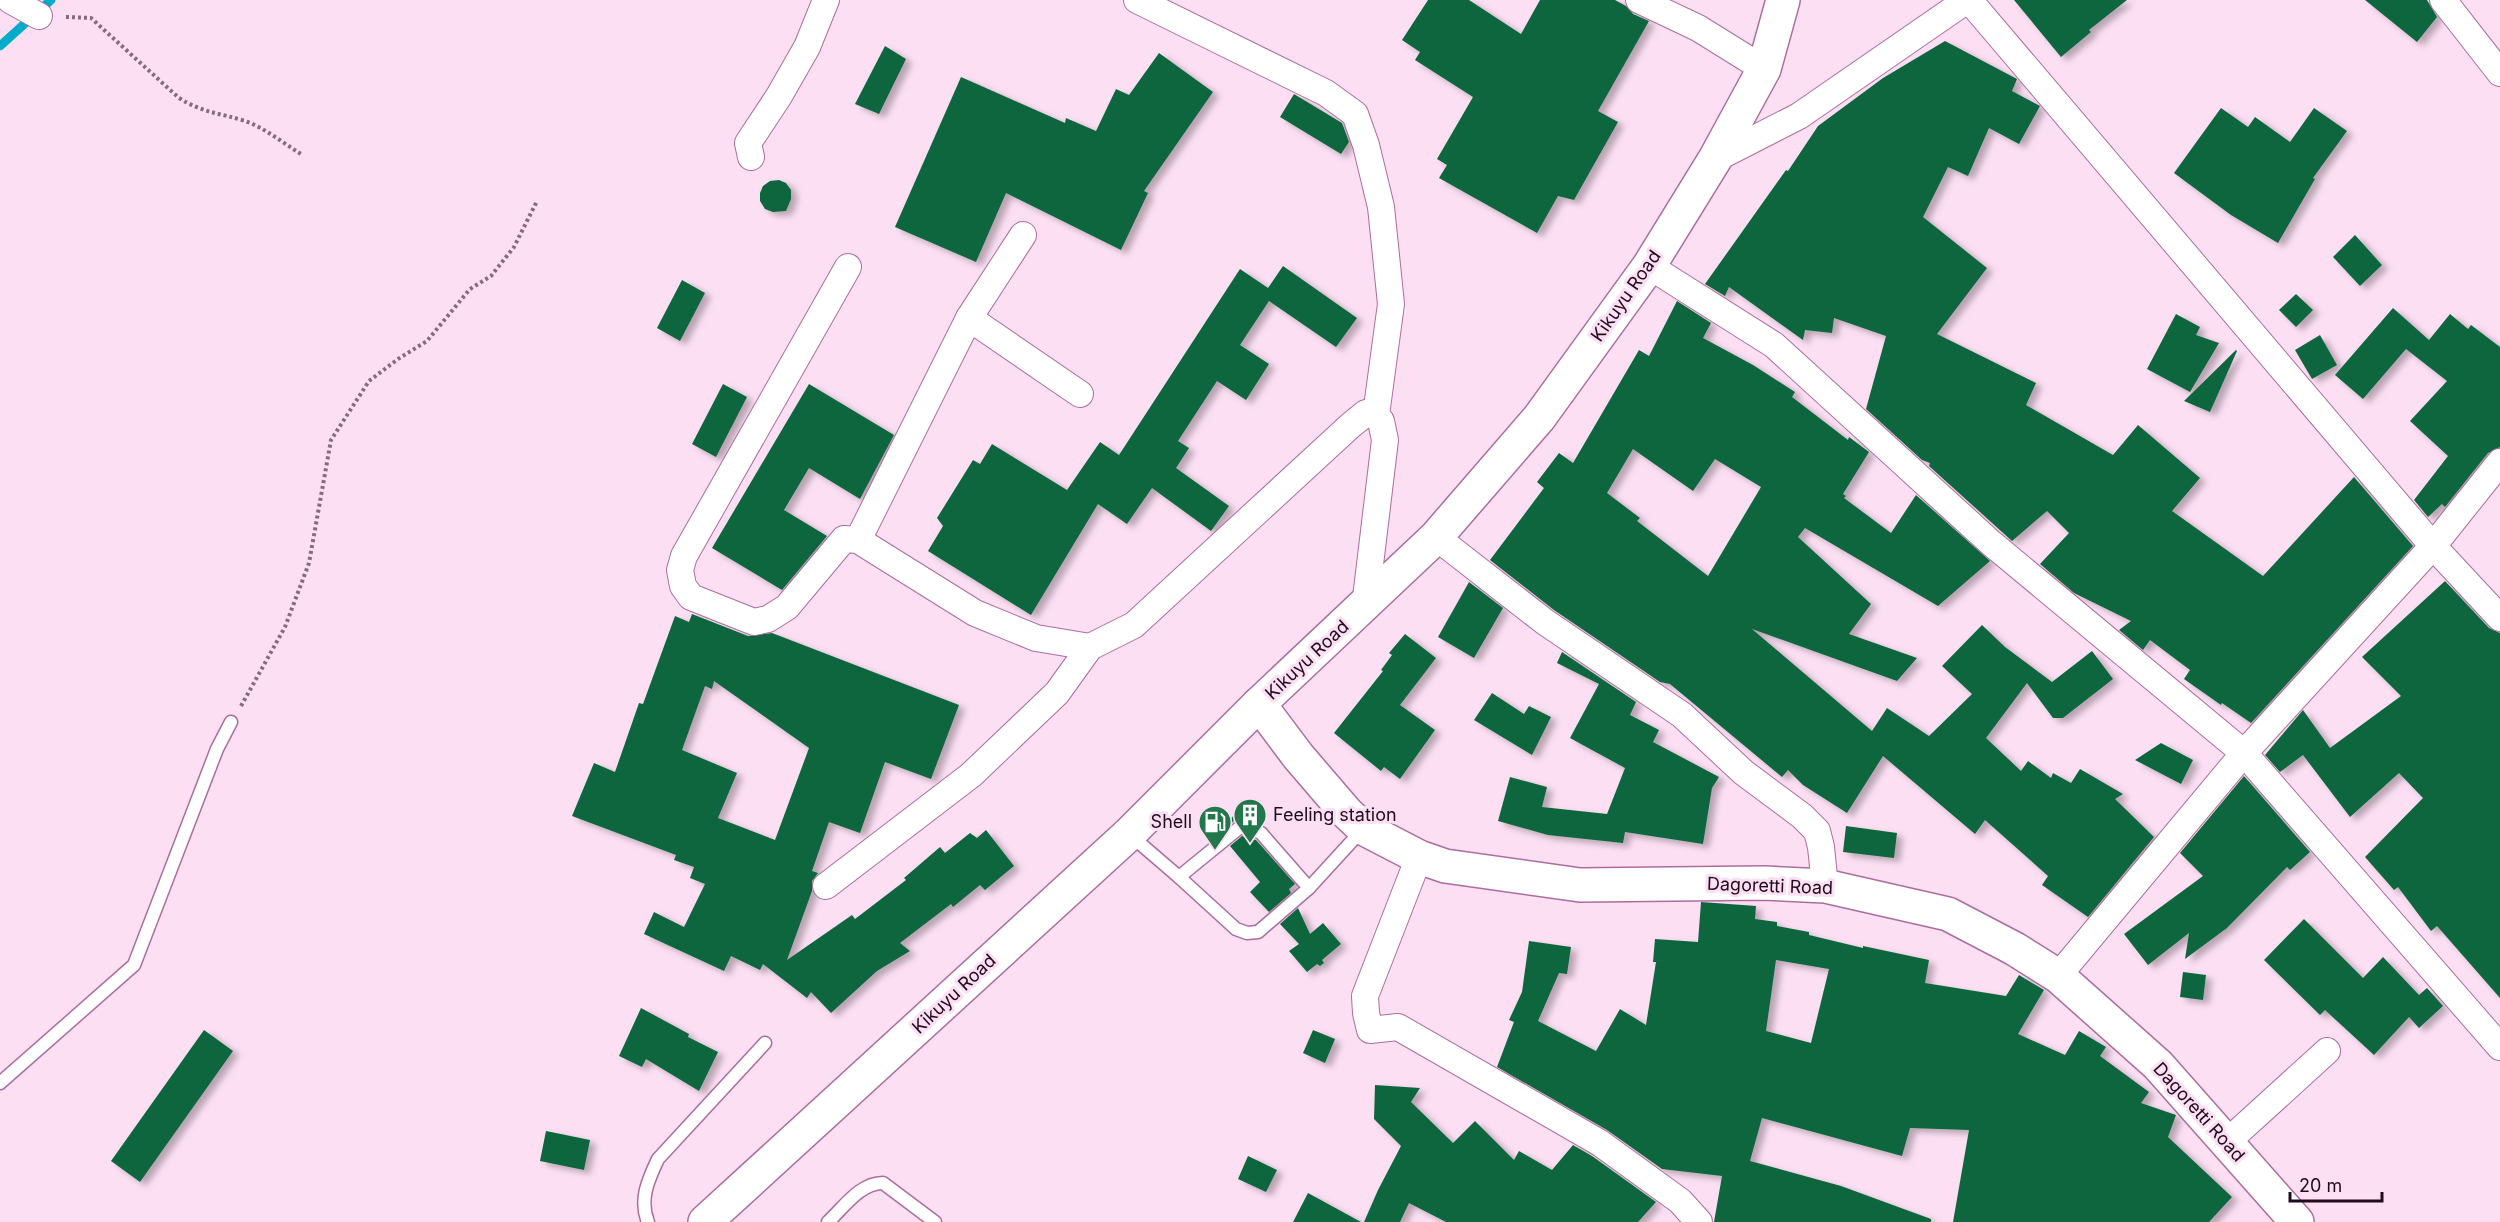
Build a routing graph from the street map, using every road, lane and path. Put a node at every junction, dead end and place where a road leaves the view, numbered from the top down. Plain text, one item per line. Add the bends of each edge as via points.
1 (10, 0) edge
2 (826, 0) edge
3 (1137, 0) edge
4 (1639, 0) edge
5 (1783, 0) edge
6 (1968, 0) edge
7 (2444, 0) edge
8 (39, 16) joint
9 (1764, 69) junction
10 (2500, 73) edge
11 (301, 154) dead end
12 (751, 157) dead end
13 (1716, 159) junction
14 (537, 201) dead end
15 (1023, 235) dead end
16 (1649, 266) junction
17 (848, 267) dead end
18 (969, 318) junction
19 (1080, 394) dead end
20 (1376, 415) junction
21 (2500, 462) edge
22 (1436, 537) junction
23 (858, 540) junction
24 (2433, 546) junction
25 (1365, 606) junction
26 (2500, 618) edge
27 (1090, 647) junction
28 (1259, 704) junction
29 (231, 722) joint
30 (2244, 753) junction
31 (1364, 828) junction
32 (1129, 834) junction
33 (1419, 857) junction
34 (1179, 877) junction
35 (826, 886) dead end
36 (1826, 886) junction
37 (1309, 888) junction
38 (2058, 976) junction
39 (765, 1043) dead end
40 (2500, 1047) edge
41 (2327, 1051) dead end
42 (0, 1083) edge
43 (2227, 1142) junction
44 (648, 1222) edge
45 (705, 1222) edge
46 (828, 1222) edge
47 (935, 1222) edge
48 (1699, 1222) edge
49 (2297, 1222) edge

1 - 8 street
2 - 12 street via 807,47 748,143
3 - 20 street via 1326,93 1355,114 1381,207 1391,304
4 - 9 street via 1698,28
5 - 9 main road, Kikuyu Road
6 - 13 street via 1799,116
6 - 24 street
7 - 10 street
8 - 11 path via 91,18 179,98 196,108 245,122
9 - 13 main road, Kikuyu Road
13 - 16 main road, Kikuyu Road
14 - 29 path via 514,247 491,276 470,289 426,341 369,381 331,440 309,563 285,627
15 - 18 street
16 - 22 main road, Kikuyu Road via 1539,418
16 - 30 street via 1774,345 1991,543
17 - 23 street via 684,556 680,570 683,586 691,597 753,622 768,619 787,607 844,539
18 - 19 street
18 - 23 street
20 - 25 street via 1385,440
20 - 27 street via 1366,412 1351,425 1134,625
21 - 24 street
22 - 25 main road, Kikuyu Road
22 - 36 street via 1545,622 1682,715 1743,772 1802,816 1816,831
23 - 27 street via 975,613 1036,638
24 - 26 street
24 - 30 street
25 - 28 main road, Kikuyu Road
27 - 35 street via 1057,693 971,775
28 - 31 main road, Dagoretti Road via 1298,756
28 - 32 main road, Kikuyu Road
29 - 42 lane via 216,749 134,965
30 - 38 street
30 - 40 street
31 - 33 main road, Dagoretti Road
31 - 37 lane
32 - 34 lane
32 - 45 main road, Kikuyu Road
33 - 36 main road, Dagoretti Road via 1445,866 1580,885
33 - 48 street via 1365,996 1370,1030 1398,1027 1600,1143 1680,1201
34 - 37 lane via 1236,929 1247,933 1258,932
34 - 37 lane via 1239,828 1250,828 1261,833
36 - 38 main road, Dagoretti Road via 1948,914
38 - 43 main road, Dagoretti Road via 2158,1065
39 - 44 lane via 658,1159 644,1197
41 - 43 street
43 - 49 main road, Dagoretti Road
46 - 47 lane via 862,1188 873,1183 883,1183

